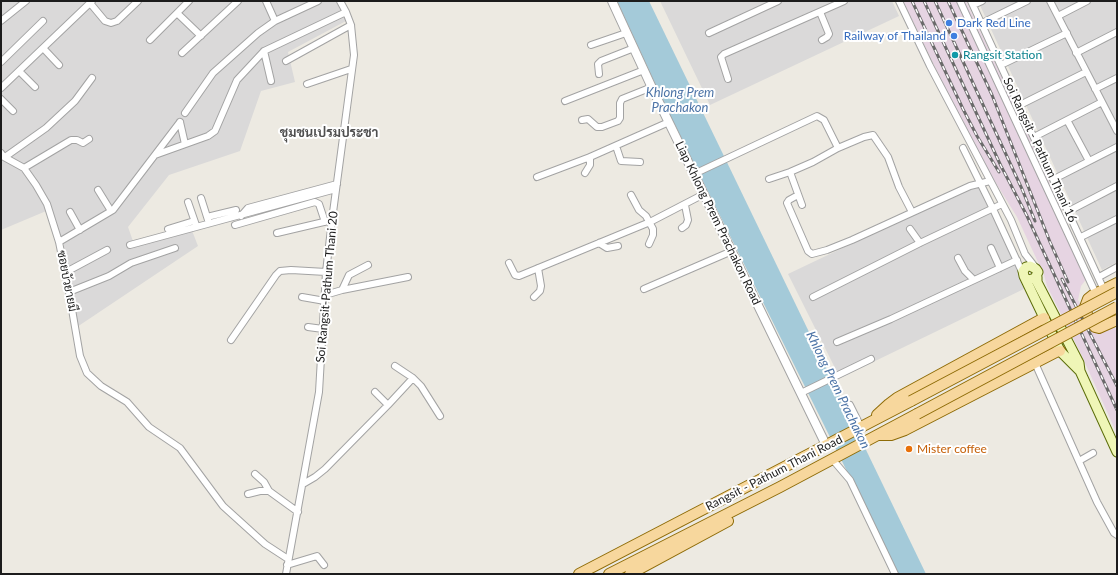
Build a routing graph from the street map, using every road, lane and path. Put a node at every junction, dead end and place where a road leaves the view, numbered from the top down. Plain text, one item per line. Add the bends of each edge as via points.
1 (26, 1) edge
2 (138, 1) edge
3 (189, 1) edge
4 (238, 1) edge
5 (266, 1) edge
6 (318, 1) edge
7 (340, 1) edge
8 (612, 1) edge
9 (778, 1) edge
10 (844, 1) edge
11 (899, 1) edge
12 (960, 1) edge
13 (982, 1) edge
14 (1026, 1) edge
15 (1050, 1) edge
16 (1087, 1) edge
17 (91, 2) edge
18 (972, 3) edge
19 (346, 12) junction
20 (820, 12) junction
21 (177, 13) junction
22 (1058, 16) junction
23 (2, 18) edge
24 (275, 21) junction
25 (43, 22) dead end
26 (982, 23) junction
27 (351, 25) junction
28 (1117, 32) edge
29 (626, 33) junction
30 (709, 33) dead end
31 (1067, 33) junction
32 (201, 36) junction
33 (150, 40) dead end
34 (822, 40) dead end
35 (591, 45) dead end
36 (43, 48) junction
37 (634, 48) junction
38 (264, 51) junction
39 (182, 53) dead end
40 (1076, 53) junction
41 (286, 60) dead end
42 (1, 62) edge
43 (59, 64) dead end
44 (1001, 65) junction
45 (351, 69) junction
46 (19, 70) junction
47 (644, 70) junction
48 (1086, 72) junction
49 (599, 74) dead end
50 (92, 78) dead end
51 (1117, 78) edge
52 (728, 79) dead end
53 (271, 81) dead end
54 (307, 84) dead end
55 (35, 87) dead end
56 (652, 87) junction
57 (1, 88) edge
58 (1095, 89) junction
59 (1, 99) edge
60 (565, 101) dead end
61 (1102, 102) junction
62 (1020, 105) junction
63 (13, 111) dead end
64 (186, 113) dead end
65 (582, 120) dead end
66 (1067, 120) junction
67 (669, 122) junction
68 (1116, 127) edge
69 (1034, 137) junction
70 (90, 139) dead end
71 (186, 144) junction
72 (616, 146) junction
73 (1117, 147) edge
74 (838, 148) junction
75 (963, 148) dead end
76 (3, 155) edge
77 (155, 155) junction
78 (590, 157) junction
79 (1089, 161) junction
80 (640, 162) dead end
81 (24, 168) junction
82 (790, 172) junction
83 (585, 173) dead end
84 (696, 174) junction
85 (537, 177) dead end
86 (769, 179) dead end
87 (1054, 179) junction
88 (990, 181) junction
89 (981, 183) junction
90 (336, 186) junction
91 (1117, 186) edge
92 (98, 190) dead end
93 (704, 194) junction
94 (798, 194) junction
95 (631, 195) dead end
96 (201, 198) dead end
97 (188, 202) dead end
98 (1002, 204) junction
99 (685, 205) junction
100 (802, 205) dead end
101 (993, 209) junction
102 (236, 210) dead end
103 (111, 211) junction
104 (1069, 211) junction
105 (70, 212) dead end
106 (912, 212) junction
107 (1117, 219) edge
108 (208, 220) junction
109 (328, 221) junction
110 (650, 222) junction
111 (195, 224) junction
112 (235, 225) dead end
113 (682, 228) dead end
114 (168, 229) dead end
115 (910, 229) dead end
116 (80, 230) junction
117 (277, 233) dead end
118 (1081, 237) junction
119 (59, 242) junction
120 (599, 243) junction
121 (920, 243) junction
122 (649, 244) dead end
123 (130, 245) dead end
124 (618, 246) dead end
125 (175, 248) dead end
126 (991, 248) dead end
127 (107, 250) dead end
128 (732, 251) junction
129 (1025, 254) junction
130 (958, 258) dead end
131 (1017, 260) junction
132 (509, 264) dead end
133 (368, 265) dead end
134 (1117, 267) edge
135 (538, 268) junction
136 (1000, 268) junction
137 (66, 272) junction
138 (326, 272) junction
139 (1025, 273) junction
140 (1036, 273) junction
141 (408, 277) dead end
142 (1099, 277) junction
143 (974, 280) junction
144 (644, 289) dead end
145 (1109, 289) edge
146 (342, 290) junction
147 (69, 292) junction
148 (534, 297) dead end
149 (813, 297) dead end
150 (302, 298) dead end
151 (325, 298) junction
152 (1117, 301) edge
153 (1117, 307) edge
154 (1117, 320) edge
155 (1040, 321) junction
156 (308, 327) dead end
157 (323, 329) junction
158 (231, 340) dead end
159 (837, 342) dead end
160 (1056, 353) junction
161 (871, 359) dead end
162 (1035, 363) junction
163 (395, 366) dead end
164 (1080, 371) junction
165 (413, 378) junction
166 (375, 392) dead end
167 (802, 393) junction
168 (850, 404) dead end
169 (388, 405) junction
170 (440, 416) dead end
171 (863, 427) junction
172 (877, 436) junction
173 (829, 444) junction
174 (1117, 452) edge
175 (1093, 453) dead end
176 (835, 458) junction
177 (1079, 461) junction
178 (255, 474) dead end
179 (303, 484) junction
180 (268, 491) junction
181 (248, 494) dead end
182 (753, 501) junction
183 (298, 512) junction
184 (1117, 535) edge
185 (288, 562) junction
186 (324, 565) dead end
187 (286, 574) edge
188 (579, 574) edge
189 (609, 574) edge
190 (630, 574) edge
191 (894, 574) edge

1 - 23 street
2 - 17 street via 117,22 111,23 105,21
3 - 21 street
4 - 32 street
5 - 24 street
6 - 24 street
7 - 19 street, Soi Rangsit-Pathum Thani 20
8 - 29 street, Liap Khlong Prem Prachakon Road
9 - 30 street
10 - 20 street
11 - 88 street
12 - 145 street
13 - 18 street
14 - 26 street
15 - 22 street
16 - 22 street
17 - 36 street
18 - 26 street, Soi Rangsit - Pathum Thani 16
19 - 27 street, Soi Rangsit-Pathum Thani 20
19 - 38 street
20 - 34 street via 830,34
20 - 52 street via 724,54 721,57
21 - 32 street
21 - 33 street
22 - 31 street
24 - 64 street via 213,74
25 - 42 street
26 - 44 street, Soi Rangsit - Pathum Thani 16
27 - 41 street
27 - 45 street, Soi Rangsit-Pathum Thani 20 via 354,54
28 - 40 street
29 - 35 street
29 - 37 street, Liap Khlong Prem Prachakon Road
31 - 40 street
31 - 44 street
32 - 39 street
36 - 43 street
36 - 46 street
37 - 47 street, Liap Khlong Prem Prachakon Road
37 - 49 street via 601,61 598,64
38 - 53 street
38 - 71 street via 237,80 215,132
40 - 48 street
44 - 62 street, Soi Rangsit - Pathum Thani 16
45 - 54 street
45 - 90 street, Soi Rangsit-Pathum Thani 20
46 - 55 street
46 - 57 street
47 - 56 street, Liap Khlong Prem Prachakon Road
47 - 60 street
48 - 58 street
48 - 62 street
50 - 76 street via 75,101 46,128
51 - 58 street
56 - 65 street via 622,98 618,121 598,128 588,119
56 - 67 street, Liap Khlong Prem Prachakon Road
58 - 61 street
59 - 63 street
61 - 66 street
61 - 68 street
62 - 69 street, Soi Rangsit - Pathum Thani 16
66 - 69 street
66 - 79 street
67 - 72 street
67 - 84 street, Liap Khlong Prem Prachakon Road
69 - 87 street, Soi Rangsit - Pathum Thani 16
70 - 81 street via 83,143 71,140
71 - 77 street
71 - 77 street via 180,122
72 - 78 street
72 - 80 street via 621,161
73 - 79 street
74 - 82 street
74 - 84 street via 824,120 817,116
74 - 106 street via 872,135 888,157
75 - 89 street
76 - 81 street, ซอยบัวยายมี
77 - 103 street
78 - 83 street via 590,165
78 - 85 street
79 - 87 street
81 - 119 street, ซอยบัวยายมี via 47,204
82 - 86 street
82 - 94 street
84 - 93 street, Liap Khlong Prem Prachakon Road
87 - 104 street, Soi Rangsit - Pathum Thani 16
88 - 89 street
88 - 98 street
89 - 101 street
89 - 106 street
90 - 108 street via 248,208 241,216
90 - 109 street, Soi Rangsit-Pathum Thani 20
91 - 104 street
92 - 103 street
93 - 99 street
93 - 128 street, Liap Khlong Prem Prachakon Road
94 - 100 street
94 - 106 street via 787,203 808,251 812,254 852,240
95 - 110 street via 639,210
96 - 108 street
97 - 111 street
98 - 101 street
98 - 129 street
99 - 110 street
99 - 113 street via 688,220
101 - 121 street
101 - 131 street
102 - 108 street
103 - 116 street
104 - 118 street, Soi Rangsit - Pathum Thani 16
105 - 116 street
107 - 118 street
108 - 111 street
109 - 112 street via 319,204 315,202
109 - 117 street
109 - 138 street, Soi Rangsit-Pathum Thani 20
110 - 120 street
110 - 122 street via 653,232
111 - 114 street
111 - 123 street
115 - 121 street
116 - 119 street
118 - 142 street, Soi Rangsit - Pathum Thani 16
119 - 137 street, ซอยบัวยายมี
120 - 124 street via 607,248
120 - 135 street
121 - 149 street
125 - 147 street via 131,263 109,276
126 - 136 street
127 - 137 street
128 - 144 street
128 - 167 street, Liap Khlong Prem Prachakon Road
129 - 139 street
129 - 140 street
130 - 143 street
131 - 136 street
131 - 139 street
132 - 135 street via 517,276
133 - 146 street via 350,275
134 - 142 street
135 - 148 street via 541,286
136 - 143 street
137 - 147 street, ซอยบัวยายมี
138 - 151 street, Soi Rangsit-Pathum Thani 20
138 - 158 street via 280,271
139 - 140 main road via 1031,280
139 - 140 main road via 1030,266
139 - 155 main road
140 - 164 main road via 1037,282 1079,363
141 - 146 street
142 - 145 street, Soi Rangsit - Pathum Thani 16
143 - 159 street
145 - 152 main road
145 - 154 main road via 1088,299 1085,307 1092,324 1099,328
145 - 171 main road, Rangsit - Pathum Thani Road, bridge
146 - 151 street
147 - 185 street, ซอยบัวยายมี via 78,347 83,364 94,380 132,407 149,427 180,448 223,506
150 - 151 street
151 - 157 street, Soi Rangsit-Pathum Thani 20
153 - 172 main road, Rangsit - Pathum Thani Road, bridge
155 - 160 main road
155 - 171 main road via 897,398
156 - 157 street
157 - 179 street, Soi Rangsit-Pathum Thani 20 via 319,392
160 - 162 main road
160 - 164 main road
161 - 167 street
162 - 172 main road via 905,430
162 - 177 street
163 - 165 street
164 - 174 main road
165 - 169 street
165 - 170 street
166 - 169 street
167 - 173 street, Liap Khlong Prem Prachakon Road
168 - 171 street
169 - 179 street via 325,469
171 - 173 main road, Rangsit - Pathum Thani Road
172 - 176 main road, Rangsit - Pathum Thani Road
173 - 188 main road, Rangsit - Pathum Thani Road
175 - 177 street
176 - 182 main road, Rangsit - Pathum Thani Road
176 - 191 street via 850,480
177 - 184 street via 1102,512
178 - 180 street via 264,482
179 - 183 street, Soi Rangsit-Pathum Thani 20
180 - 181 street
180 - 183 street
182 - 189 main road, Rangsit - Pathum Thani Road
182 - 190 main road via 731,519
183 - 185 street, Soi Rangsit-Pathum Thani 20
185 - 186 street via 317,556
185 - 187 street, Soi Rangsit-Pathum Thani 20

